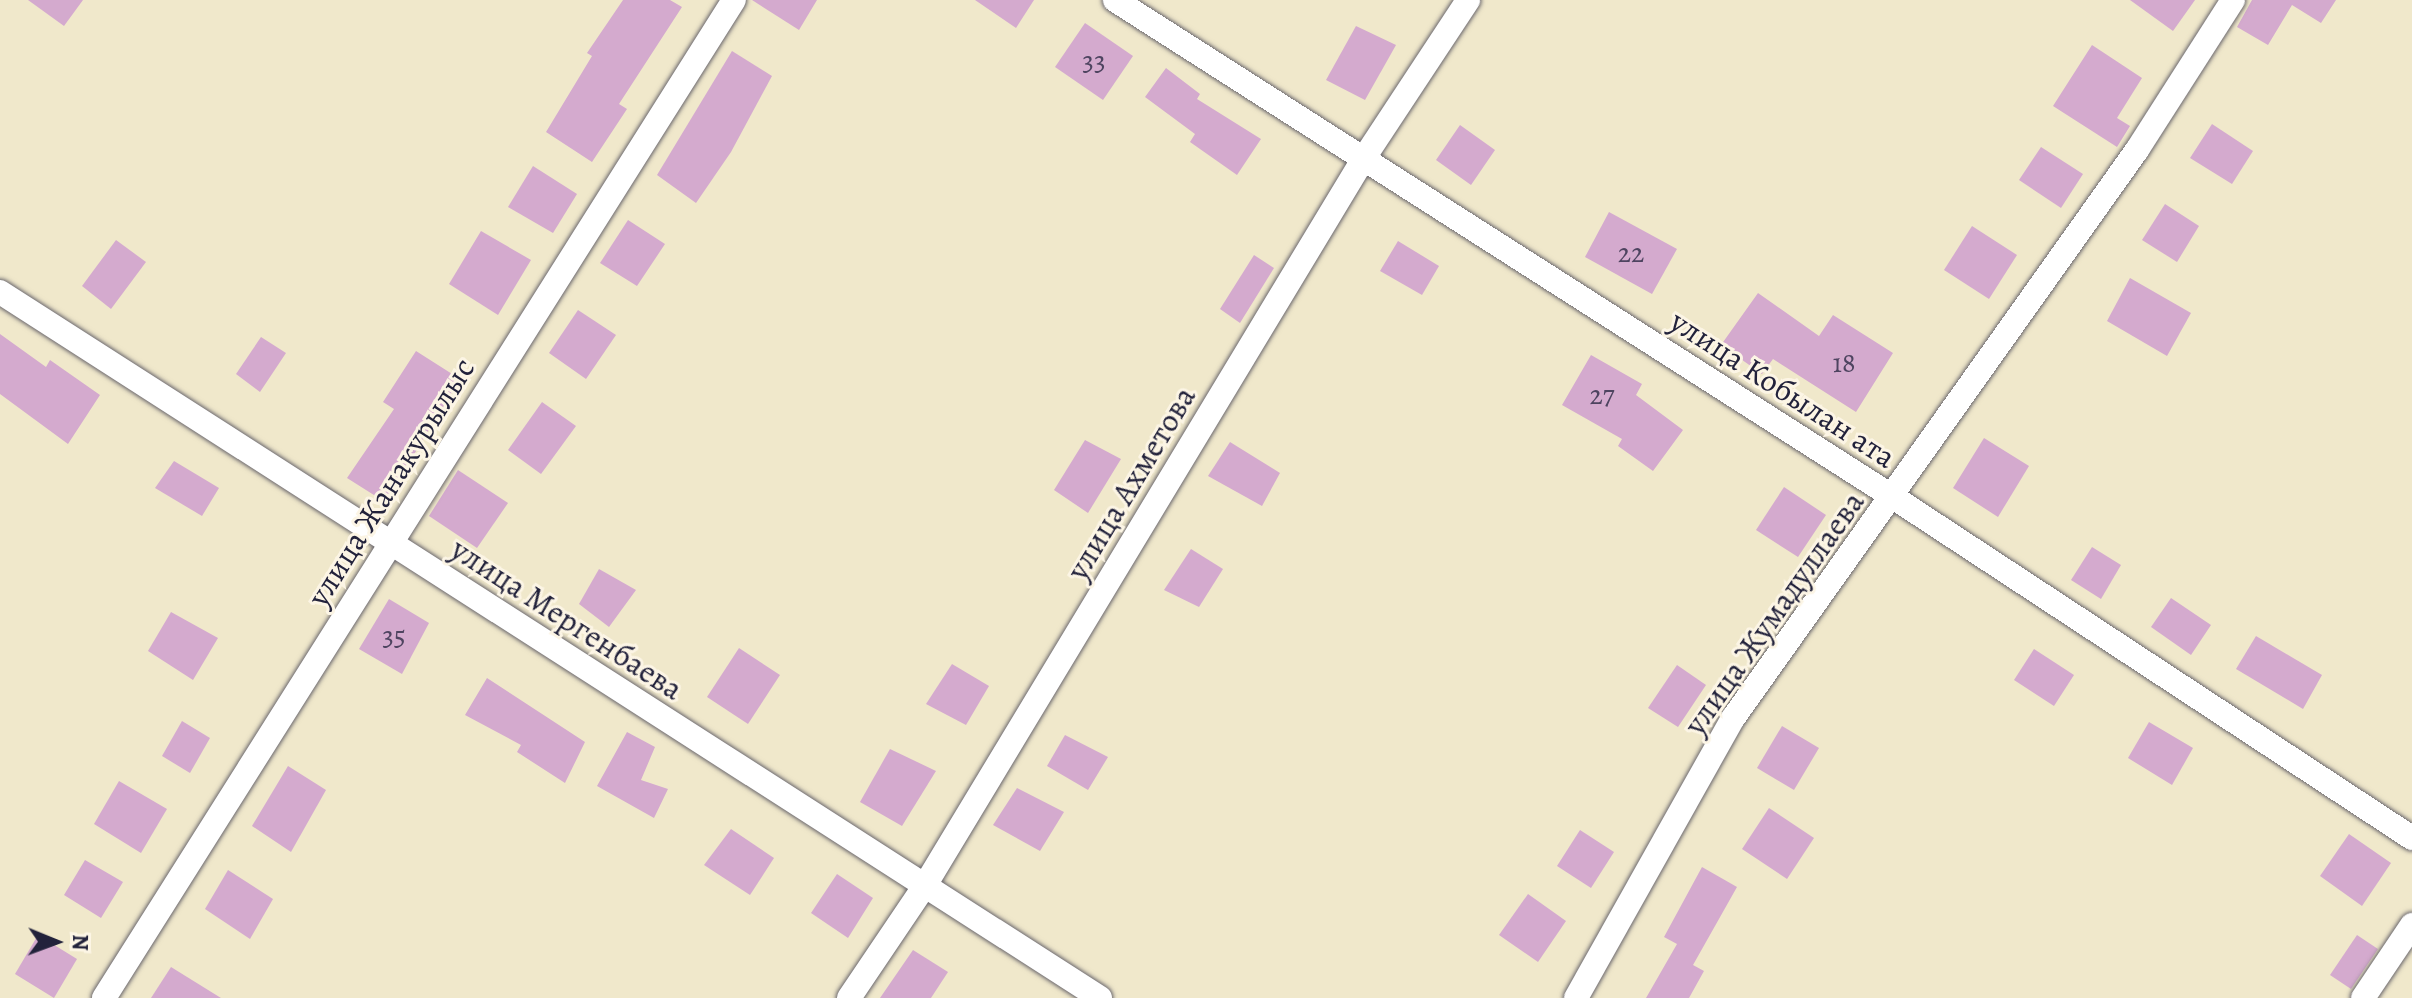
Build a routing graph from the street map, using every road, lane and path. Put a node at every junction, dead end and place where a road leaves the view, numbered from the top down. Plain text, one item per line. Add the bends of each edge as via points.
1 (734, 0) edge
2 (1115, 0) edge
3 (1468, 0) edge
4 (2233, 0) edge
5 (1364, 158) junction
6 (0, 292) edge
7 (1893, 497) junction
8 (390, 544) junction
9 (2412, 838) edge
10 (924, 887) junction
11 (2412, 925) edge
12 (104, 998) edge
13 (849, 998) edge
14 (1100, 998) edge
15 (1576, 998) edge
16 (2363, 998) edge

1 - 8 street, улица Жанакурылыс
2 - 5 street, улица Кобылан ата
3 - 5 street, улица Ахметова
4 - 7 street, улица Жумадуллаева via 2137,150
5 - 7 street, улица Кобылан ата
5 - 10 street, улица Ахметова
6 - 8 street, улица Мергенбаева
7 - 9 street, улица Кобылан ата
7 - 15 street, улица Жумадуллаева via 1734,717
8 - 10 street, улица Мергенбаева
8 - 12 street, улица Жанакурылыс
10 - 13 street, улица Ахметова
10 - 14 street, улица Мергенбаева
11 - 16 street

